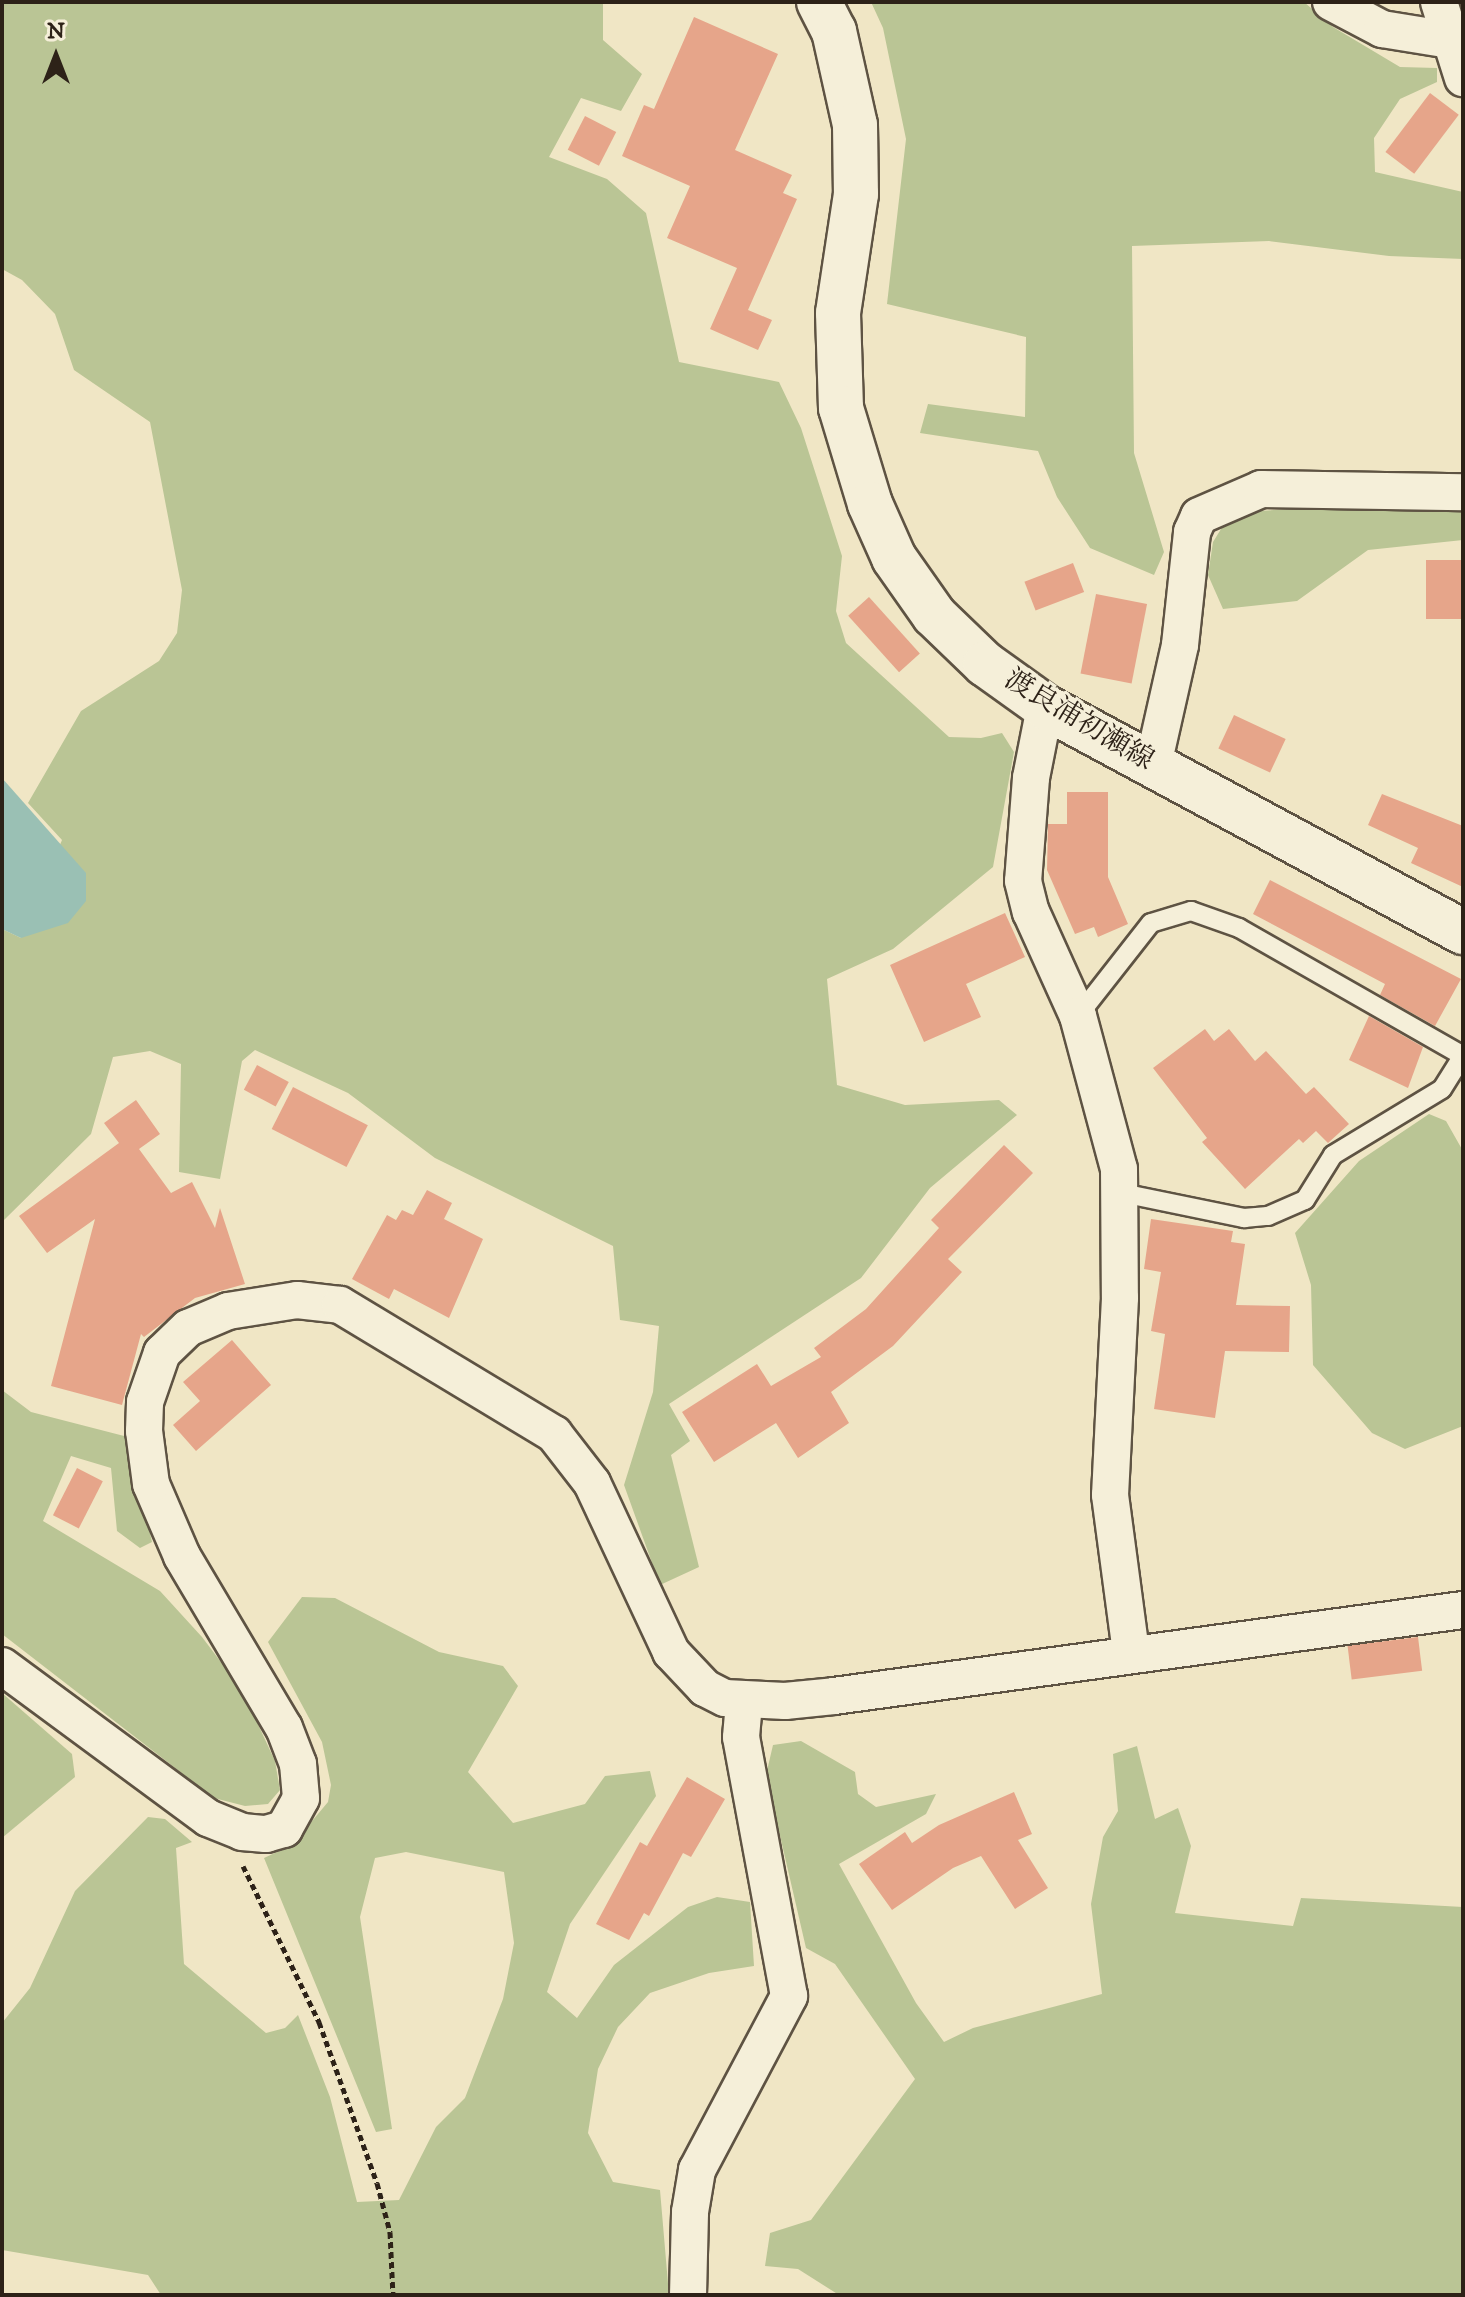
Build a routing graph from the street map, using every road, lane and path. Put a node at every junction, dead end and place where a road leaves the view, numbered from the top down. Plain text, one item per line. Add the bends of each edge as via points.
1 (819, 2) edge
2 (1331, 2) edge
3 (1439, 2) edge
4 (1450, 40) junction
5 (1463, 78) edge
6 (1463, 492) edge
7 (1045, 707) junction
8 (1153, 765) junction
9 (1463, 932) edge
10 (1078, 1016) junction
11 (1463, 1056) edge
12 (1122, 1193) junction
13 (1463, 1610) edge
14 (1131, 1652) junction
15 (2, 1666) edge
16 (744, 1702) junction
17 (242, 1832) junction
18 (393, 2295) edge
19 (688, 2295) edge

1 - 7 main road, 渡良浦初瀬線 via 834,31 855,125 856,194 836,354 852,448 894,558 934,615 985,664
2 - 4 street via 1382,29
3 - 4 street
4 - 5 street
6 - 8 street via 1261,489 1199,516 1192,532 1180,645
7 - 8 main road, 渡良浦初瀬線
7 - 10 street via 1031,778 1023,881 1031,912
8 - 9 main road, 渡良浦初瀬線
10 - 11 lane via 1151,923 1191,911 1239,928
10 - 12 street via 1112,1131
11 - 12 lane via 1442,1089 1333,1155 1305,1200 1268,1216 1244,1218
12 - 14 street via 1110,1495
13 - 14 street
14 - 16 street via 834,1696
15 - 17 street via 208,1818
16 - 17 street via 705,1688 671,1652 592,1483 554,1434 530,1415 340,1305 297,1300 228,1311 188,1328 162,1353 145,1402 144,1431 151,1484 182,1556 213,1617 284,1728 298,1764 301,1798 284,1829
16 - 19 street via 741,1737 789,1996 697,2170
17 - 18 path via 241,1861 319,2022 377,2183 390,2232

